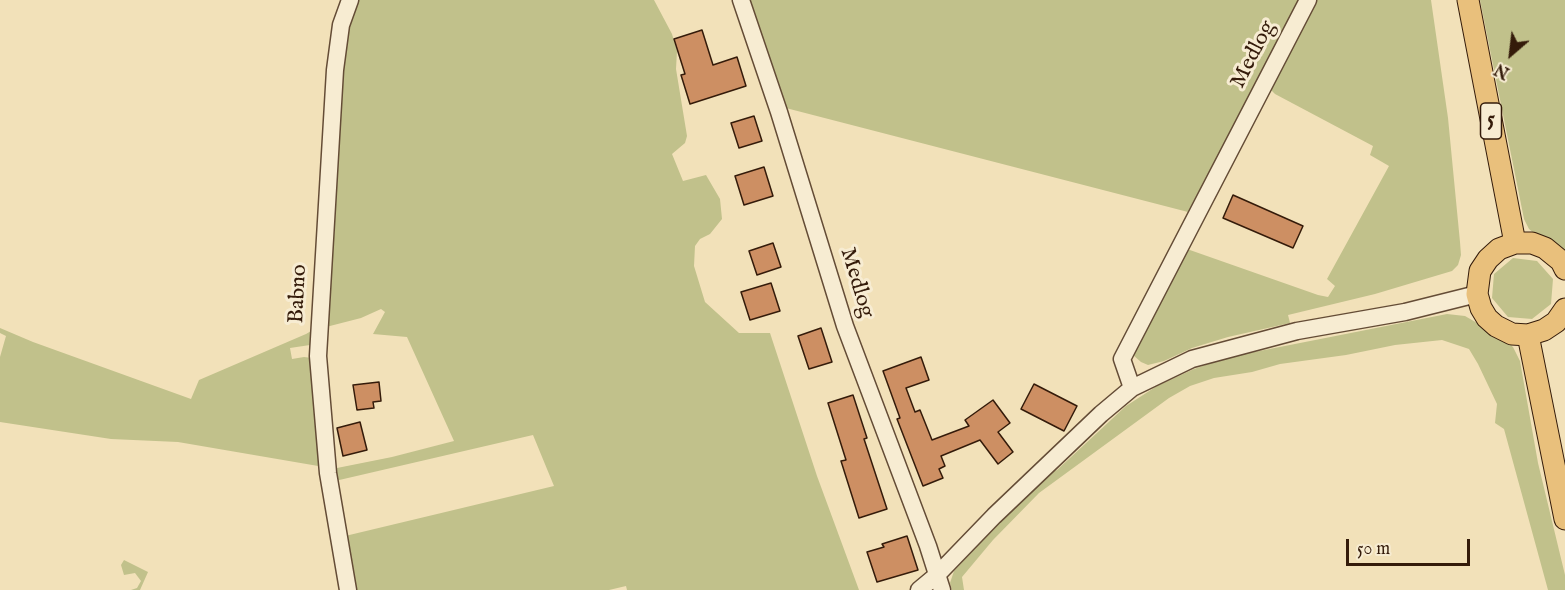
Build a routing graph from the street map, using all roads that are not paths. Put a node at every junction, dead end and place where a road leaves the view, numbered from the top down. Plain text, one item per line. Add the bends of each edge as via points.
1 (350, 0) edge
2 (741, 0) edge
3 (1308, 0) edge
4 (1468, 0) edge
5 (1515, 243) junction
6 (1565, 269) edge
7 (1477, 294) junction
8 (1565, 309) edge
9 (1528, 335) junction
10 (1132, 388) junction
11 (1565, 519) edge
12 (940, 583) edge
13 (348, 590) edge
14 (918, 590) edge

1 - 13 street, Babno via 341,25 335,70 318,356 328,473
2 - 12 street, Medlog via 845,326
3 - 10 street, Medlog via 1122,359
4 - 5 main road, 5
5 - 6 main road via 1545,248
5 - 7 main road via 1488,259 1480,271
7 - 9 main road via 1481,308 1496,326 1512,334
7 - 10 street via 1405,312 1297,331 1202,356
8 - 9 main road via 1556,322
9 - 11 main road
10 - 12 street via 1002,508
12 - 14 street

